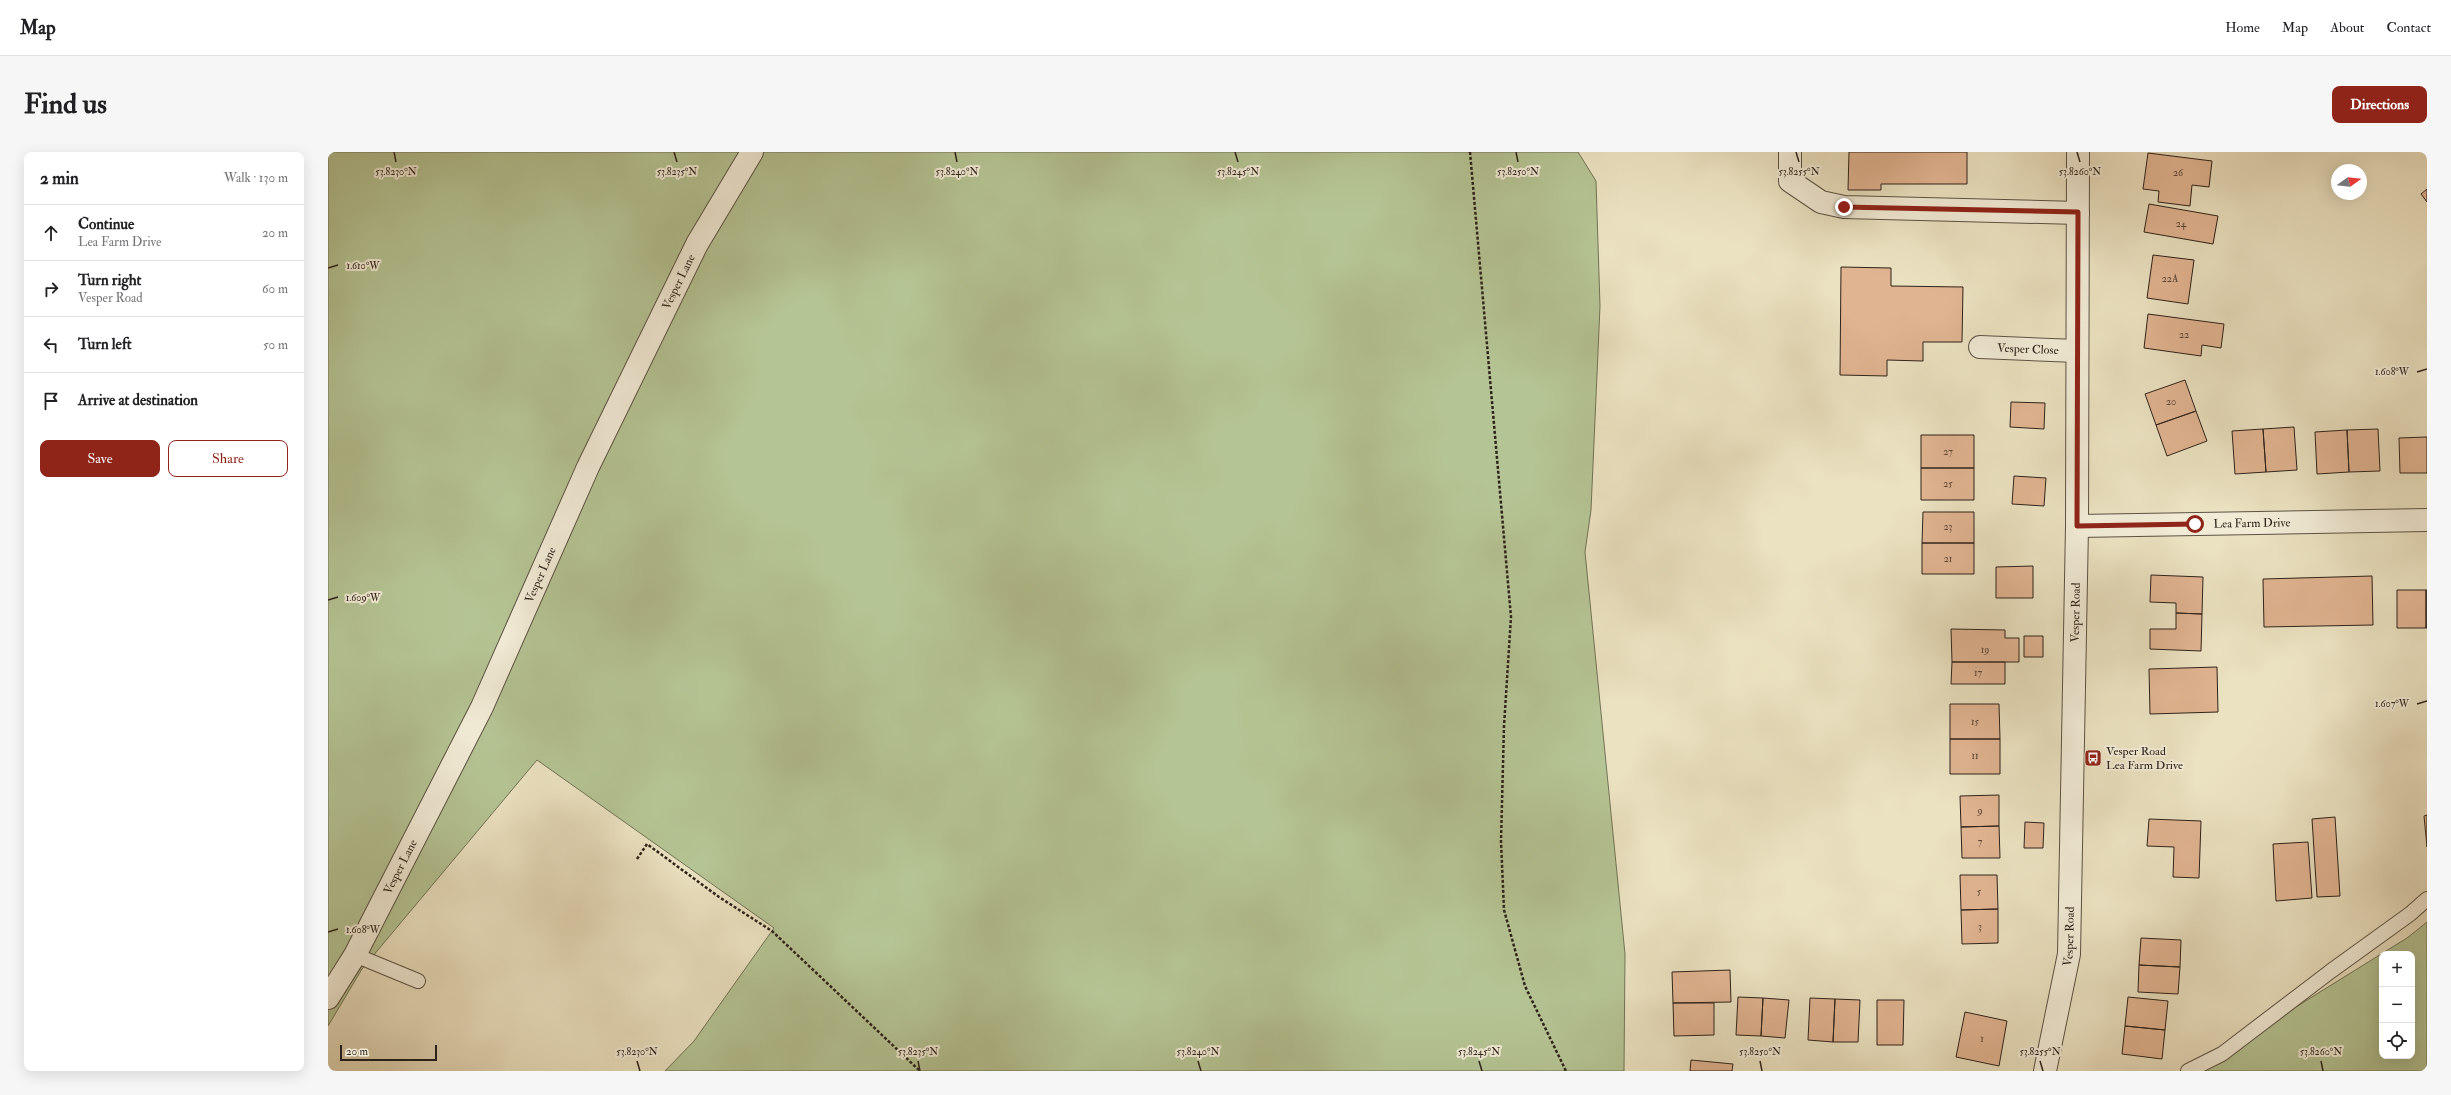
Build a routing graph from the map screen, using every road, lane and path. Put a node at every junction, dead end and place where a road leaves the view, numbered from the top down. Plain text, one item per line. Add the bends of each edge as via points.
1 (752, 152) edge
2 (1470, 152) edge
3 (1790, 152) edge
4 (2078, 152) edge
5 (2078, 212) junction
6 (1980, 347) dead end
7 (2077, 351) junction
8 (2427, 520) edge
9 (2077, 526) junction
10 (637, 859) dead end
11 (2427, 899) edge
12 (355, 955) junction
13 (418, 981) dead end
14 (328, 998) edge
15 (920, 1071) edge
16 (1566, 1071) edge
17 (2045, 1071) edge
18 (2188, 1071) edge

1 - 12 street, Vesper Lane via 697,244 588,467 482,707
2 - 16 path via 1512,617 1503,742 1501,841 1504,910 1524,986
3 - 5 street via 1790,181 1821,202 1844,207
4 - 5 street, Vesper Road
5 - 7 street, Vesper Road
6 - 7 street, Vesper Close
7 - 9 street, Vesper Road
8 - 9 street, Lea Farm Drive
9 - 17 street, Vesper Road via 2069,954
10 - 15 path via 648,844 718,897 772,931
11 - 18 lane via 2222,1054
12 - 13 lane
12 - 14 street, Vesper Lane

